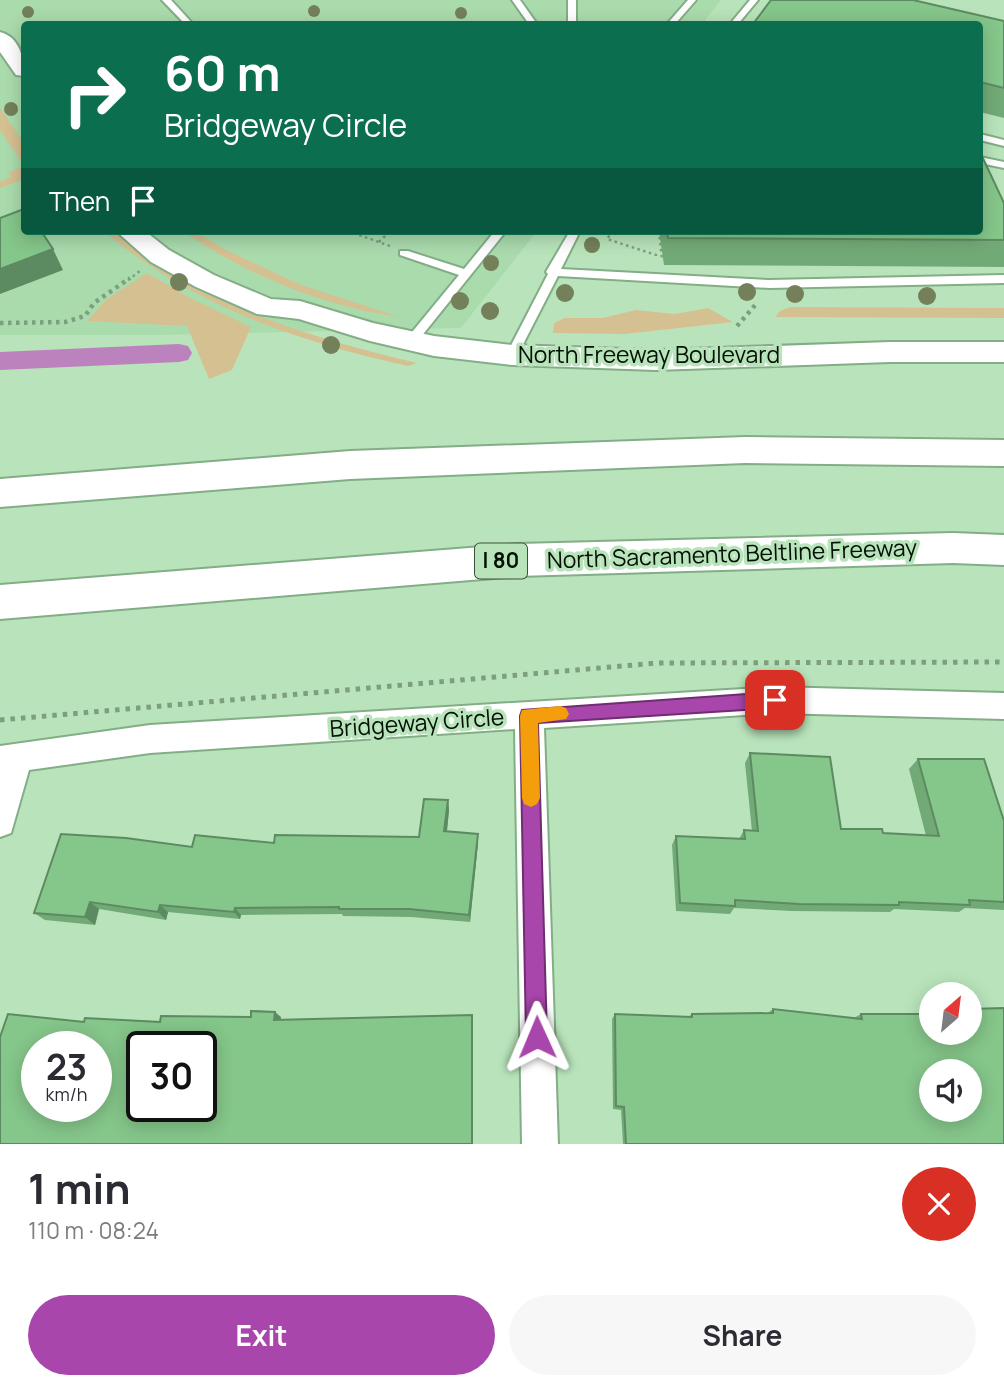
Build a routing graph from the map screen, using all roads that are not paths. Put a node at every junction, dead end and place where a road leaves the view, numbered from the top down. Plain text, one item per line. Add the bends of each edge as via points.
1 (166, 0) edge
2 (516, 0) edge
3 (572, 0) edge
4 (692, 0) edge
5 (754, 0) edge
6 (186, 21) edge
7 (531, 21) edge
8 (572, 21) edge
9 (674, 21) edge
10 (736, 21) edge
11 (0, 38) edge
12 (0, 68) edge
13 (21, 76) edge
14 (21, 78) edge
15 (983, 138) edge
16 (1004, 143) edge
17 (983, 161) edge
18 (1004, 165) edge
19 (138, 235) edge
20 (498, 235) edge
21 (573, 235) edge
22 (158, 244) edge
23 (399, 250) road end
24 (552, 272) junction
25 (466, 274) junction
26 (1004, 279) edge
27 (412, 341) junction
28 (1004, 352) edge
29 (512, 355) junction
30 (1004, 453) edge
31 (0, 493) edge
32 (1004, 550) edge
33 (0, 602) edge
34 (1004, 706) edge
35 (529, 716) junction
36 (9, 759) edge
37 (0, 822) edge
38 (540, 1144) edge

1 - 6 lane
2 - 7 lane
3 - 8 lane
4 - 9 lane
5 - 10 lane
11 - 13 street
12 - 14 street
15 - 16 lane
17 - 18 lane
19 - 22 street, North Freeway Boulevard
20 - 25 lane
21 - 24 lane
22 - 27 street, North Freeway Boulevard via 278,293 300,310
23 - 25 lane
24 - 26 lane via 769,284
24 - 29 lane
25 - 27 lane
27 - 29 street, North Freeway Boulevard
28 - 29 street, North Freeway Boulevard via 656,360
30 - 31 highway via 745,450 350,465
32 - 33 highway, North Sacramento Beltline Freeway / I 80 via 518,560
34 - 35 street, Bridgeway Circle via 775,700
35 - 36 street, Bridgeway Circle via 150,739
35 - 38 street
36 - 37 street

